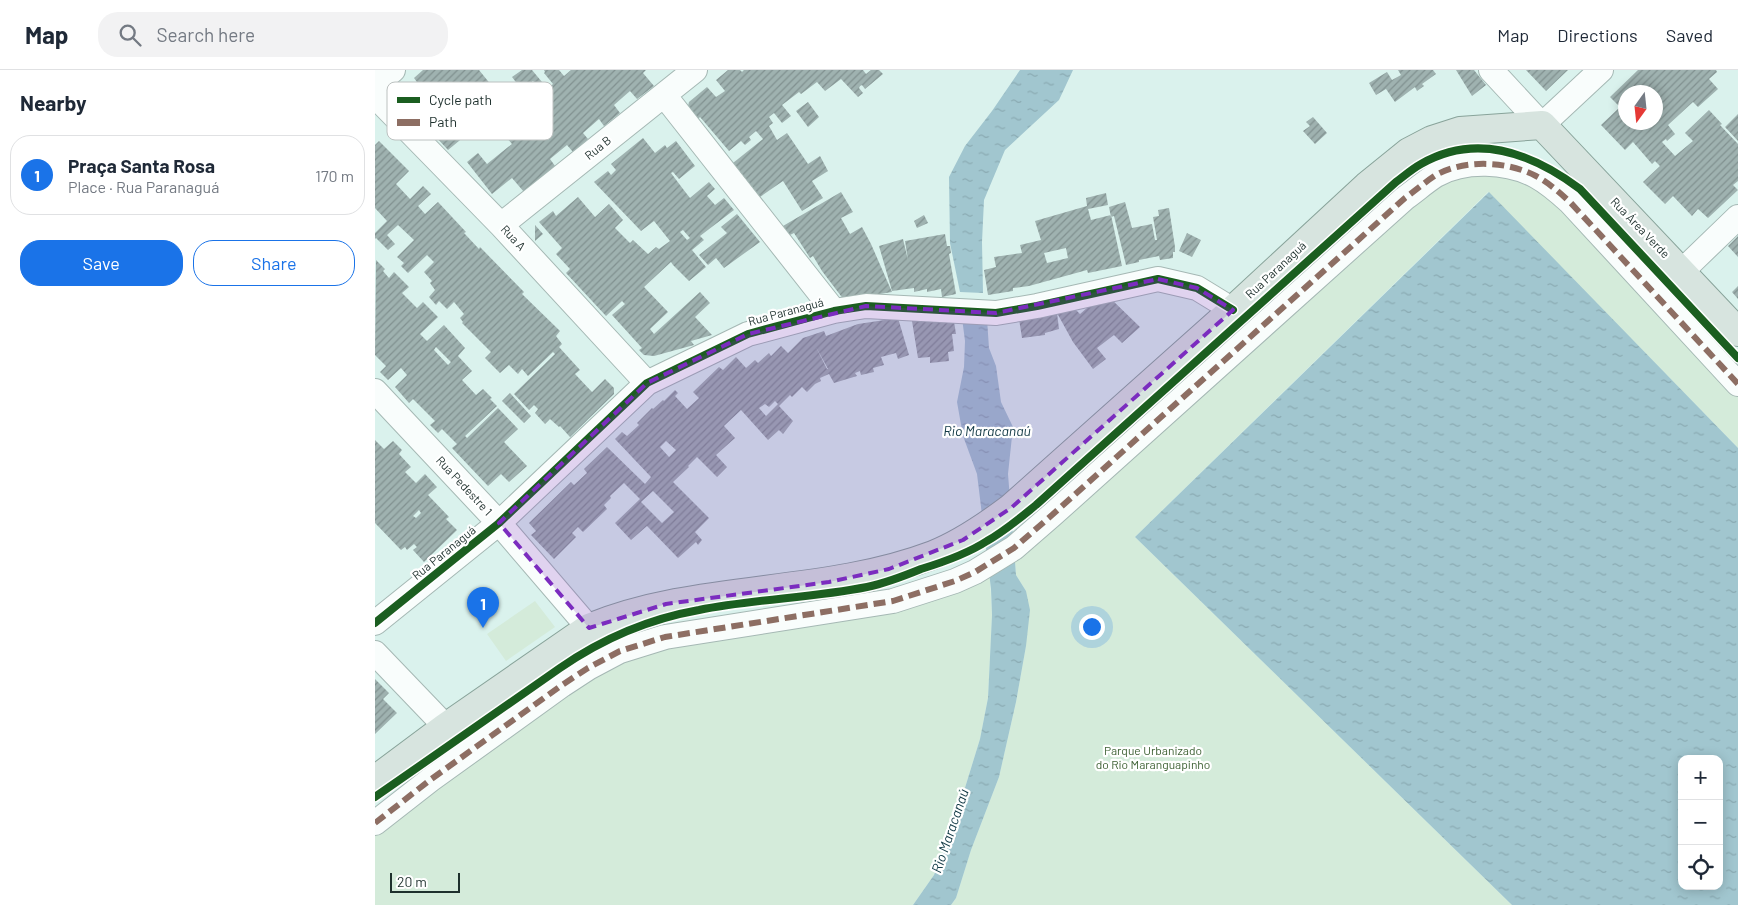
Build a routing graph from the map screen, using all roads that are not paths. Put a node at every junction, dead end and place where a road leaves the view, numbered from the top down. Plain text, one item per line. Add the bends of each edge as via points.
1 (393, 70) edge
2 (695, 70) edge
3 (1491, 70) edge
4 (1601, 70) edge
5 (375, 85) edge
6 (664, 94) junction
7 (375, 96) edge
8 (387, 108) edge
9 (1542, 126) junction
10 (418, 140) edge
11 (1738, 217) edge
12 (501, 226) junction
13 (1681, 272) junction
14 (1233, 310) junction
15 (834, 311) junction
16 (1738, 332) edge
17 (647, 383) junction
18 (1738, 384) edge
19 (375, 391) edge
20 (499, 523) junction
21 (375, 623) edge
22 (589, 628) junction
23 (375, 653) edge
24 (446, 727) junction
25 (375, 780) edge
26 (375, 823) edge

1 - 5 street
2 - 6 street, Rua B
3 - 9 street, Rua Área Verde
4 - 9 street
6 - 12 street, Rua B
6 - 15 street
7 - 8 street, Rua A
9 - 13 main road, Rua Área Verde
9 - 14 main road, Rua Paranaguá via 1460,131 1409,152 1367,186
10 - 12 street, Rua A
11 - 13 street
12 - 17 street, Rua A
13 - 16 main road, Rua Área Verde
14 - 15 street, Rua Paranaguá via 1197,288 1158,279 996,312 866,306
14 - 22 main road via 1011,508 984,528 934,554 889,569 829,582 666,604
15 - 17 street, Rua Paranaguá via 748,334
17 - 20 street, Rua Paranaguá
18 - 26 street via 1554,187 1515,168 1491,164 1465,165 1437,175 1405,198 1052,515 1014,548 989,564 955,581 893,601 665,637 620,651 562,685
19 - 20 street, Rua Pedestre 1
20 - 21 street, Rua Paranaguá
20 - 22 street, Rua Pedestre 1
22 - 24 main road
23 - 24 street
24 - 25 main road

